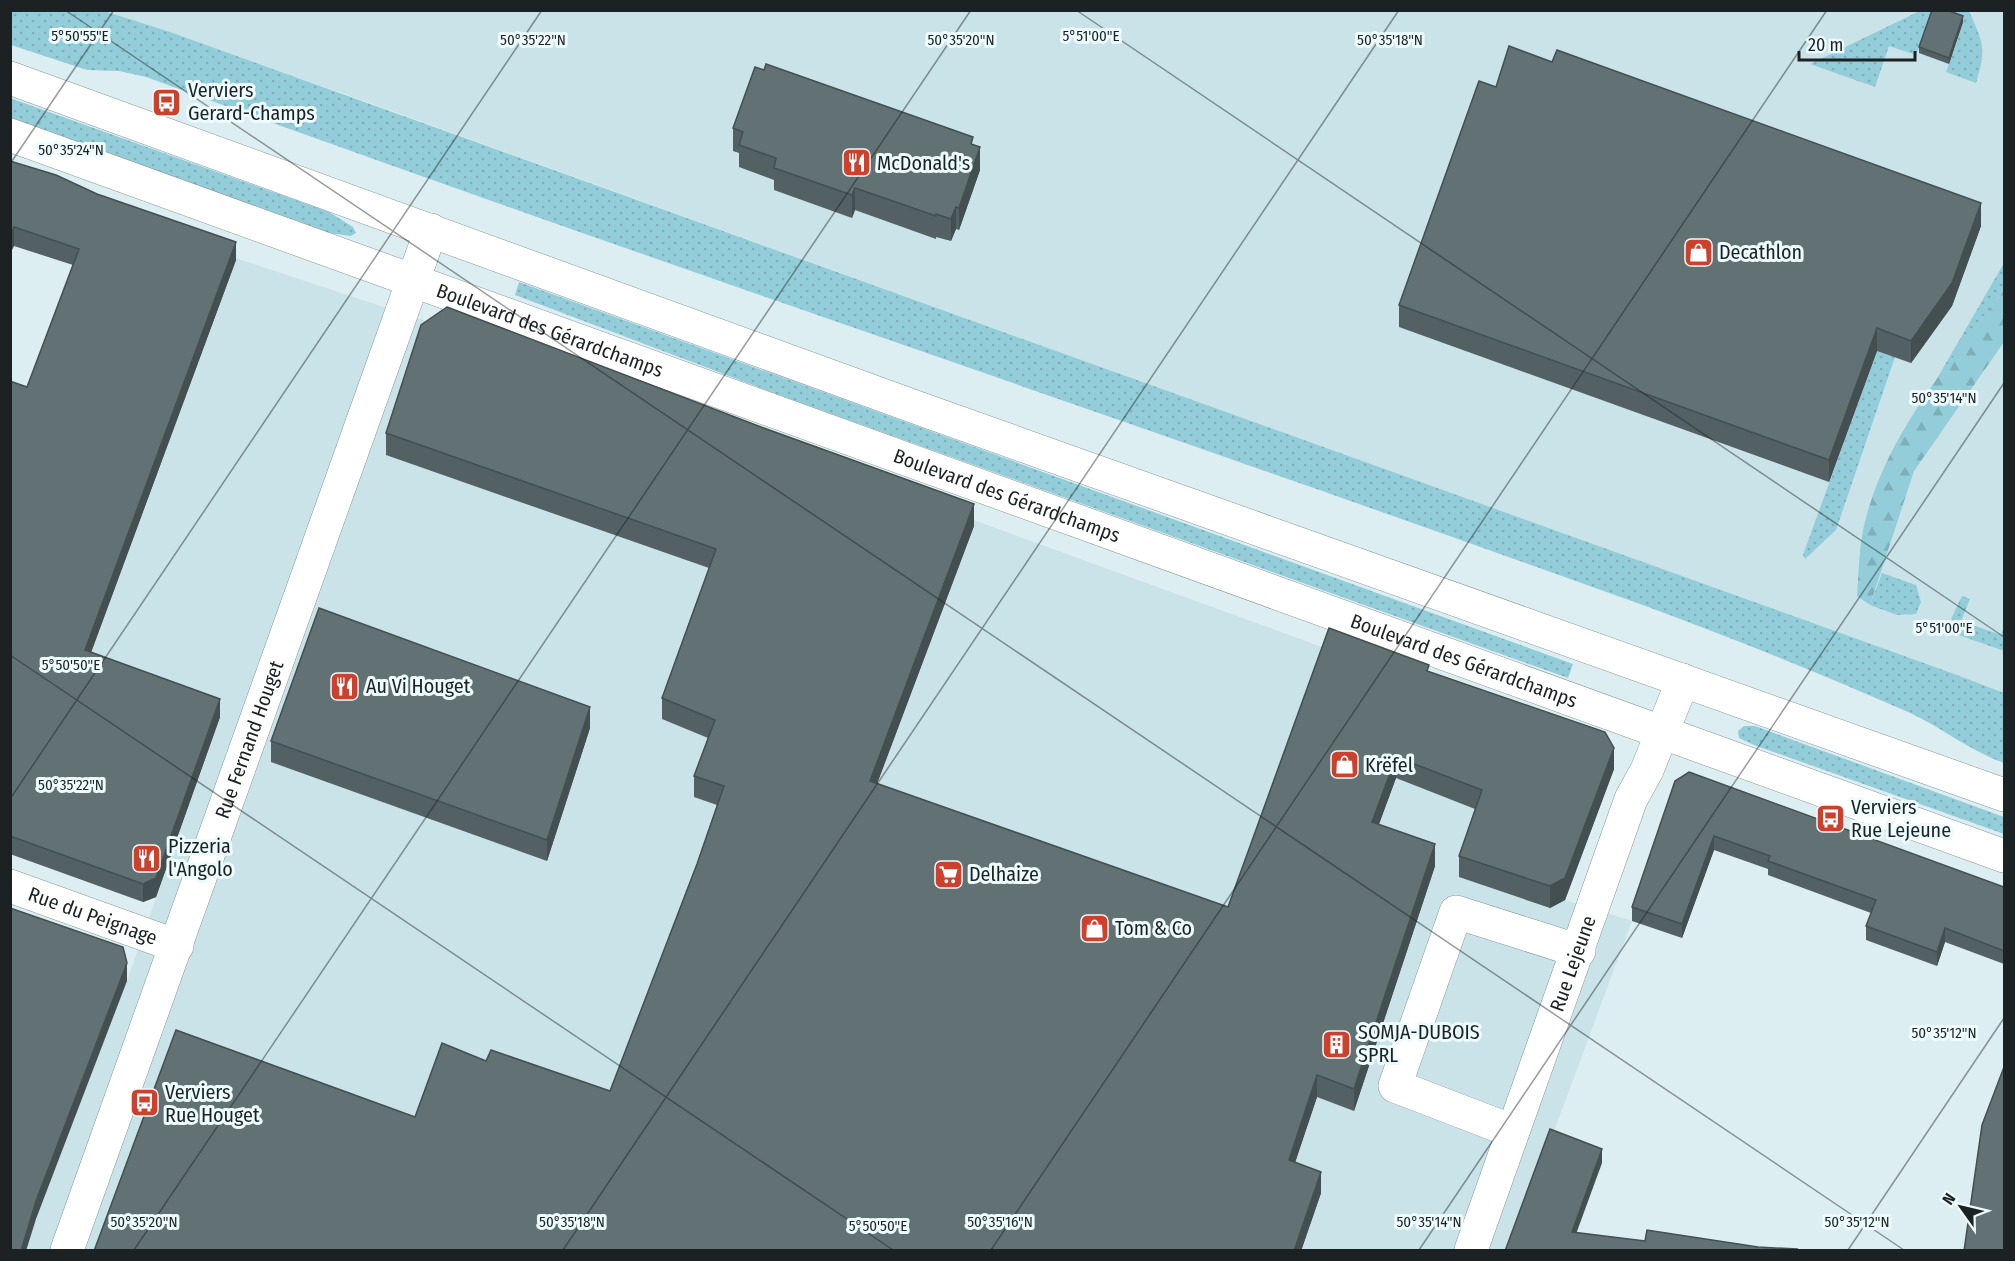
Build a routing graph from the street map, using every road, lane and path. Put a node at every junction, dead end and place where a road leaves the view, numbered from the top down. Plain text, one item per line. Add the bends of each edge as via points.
1 (10, 78) edge
2 (10, 135) edge
3 (431, 230) junction
4 (412, 280) junction
5 (1683, 680) junction
6 (1663, 734) junction
7 (2004, 795) edge
8 (2004, 856) edge
9 (10, 886) edge
10 (177, 946) junction
11 (1579, 951) junction
12 (1512, 1131) junction
13 (67, 1251) edge
14 (1470, 1251) edge

1 - 3 main road
2 - 4 main road, Boulevard des Gérardchamps
3 - 4 main road, Rue Fernand Houget
3 - 5 main road
4 - 6 main road, Boulevard des Gérardchamps
4 - 10 main road, Rue Fernand Houget
5 - 6 main road, Rue Lejeune
5 - 7 main road
6 - 8 main road, Boulevard des Gérardchamps
6 - 11 main road, Rue Lejeune via 1631,799
9 - 10 main road, Rue du Peignage
10 - 13 main road, Rue Fernand Houget
11 - 12 main road, Rue Lejeune
11 - 12 main road via 1456,912 1395,1086
12 - 14 main road, Rue Lejeune

